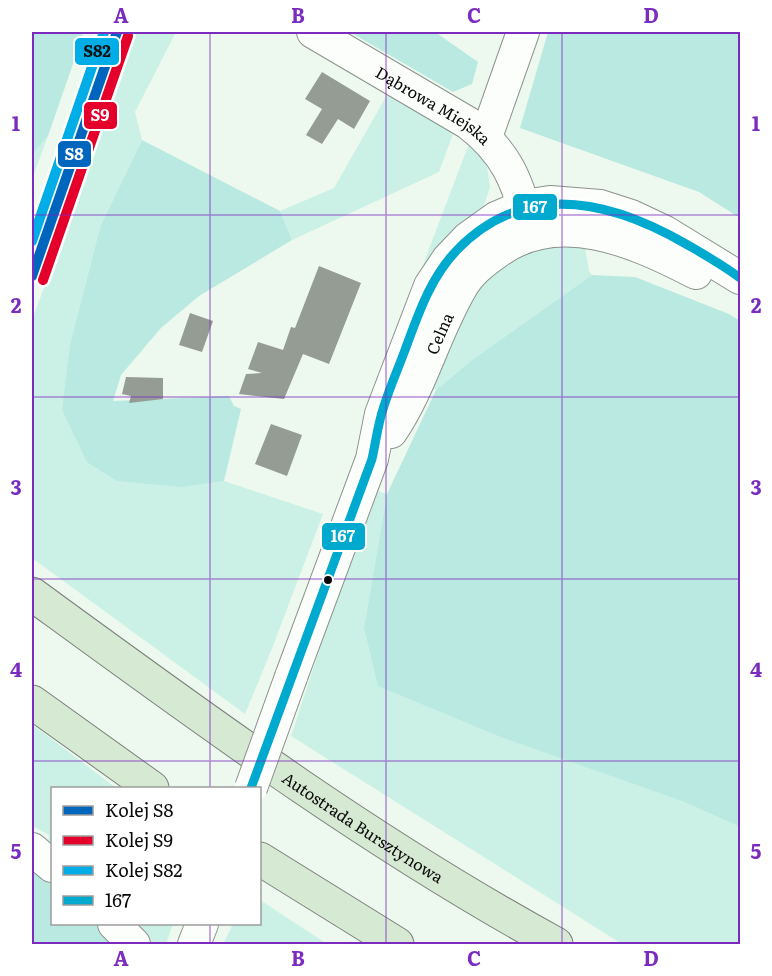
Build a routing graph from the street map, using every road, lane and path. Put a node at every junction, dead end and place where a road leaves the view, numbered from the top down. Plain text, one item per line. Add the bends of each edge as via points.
1 (313, 32) edge
2 (523, 32) edge
3 (486, 137) junction
4 (528, 220) junction
5 (741, 278) edge
6 (741, 294) edge
7 (32, 594) edge
8 (32, 702) edge
9 (149, 787) edge
10 (252, 787) edge
11 (32, 849) edge
12 (261, 860) edge
13 (51, 865) edge
14 (115, 925) edge
15 (202, 925) edge
16 (134, 945) edge
17 (194, 945) edge
18 (397, 945) edge
19 (556, 945) edge

1 - 3 street, Dąbrowa Miejska
2 - 3 street
3 - 4 street, Dąbrowa Miejska via 519,186
4 - 5 street via 569,202 600,206 665,232
4 - 6 street via 557,230 591,232 625,241
4 - 10 street, Celna, bridge via 496,218 468,238 430,286 381,414 372,459
7 - 19 highway, Autostrada Bursztynowa via 370,834
8 - 9 highway
11 - 13 street
12 - 18 highway
14 - 16 street
15 - 17 street

